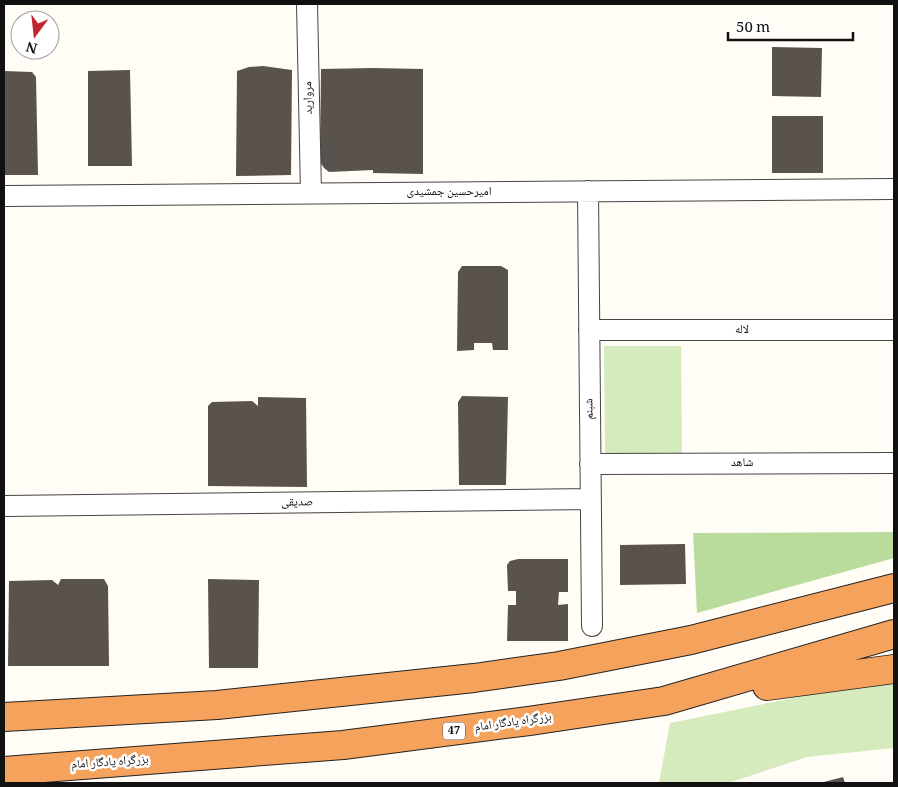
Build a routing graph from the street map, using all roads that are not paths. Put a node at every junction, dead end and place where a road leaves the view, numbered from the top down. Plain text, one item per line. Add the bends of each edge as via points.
1 (307, 4) edge
2 (894, 189) edge
3 (588, 191) junction
4 (311, 193) junction
5 (4, 196) edge
6 (589, 330) junction
7 (894, 330) edge
8 (894, 462) edge
9 (590, 464) junction
10 (591, 499) junction
11 (4, 506) edge
12 (894, 588) edge
13 (592, 626) dead end
14 (894, 634) edge
15 (894, 669) edge
16 (664, 700) junction
17 (4, 717) edge
18 (4, 771) edge

1 - 4 street, مروارید
2 - 3 street, امیرحسین جمشیدی
3 - 4 street, امیرحسین جمشیدی
3 - 6 street, شبنم
4 - 5 street, امیرحسین جمشیدی
6 - 7 street, لاله
6 - 9 street, شبنم
8 - 9 street, شاهد
9 - 10 street, شبنم
10 - 11 street, صدیقی
10 - 13 street, شبنم
12 - 17 highway via 691,640 559,666 217,705
14 - 16 highway, بزرگراه یادگار امام / 47
15 - 16 highway
16 - 18 highway, بزرگراه یادگار امام / 47 via 343,745

